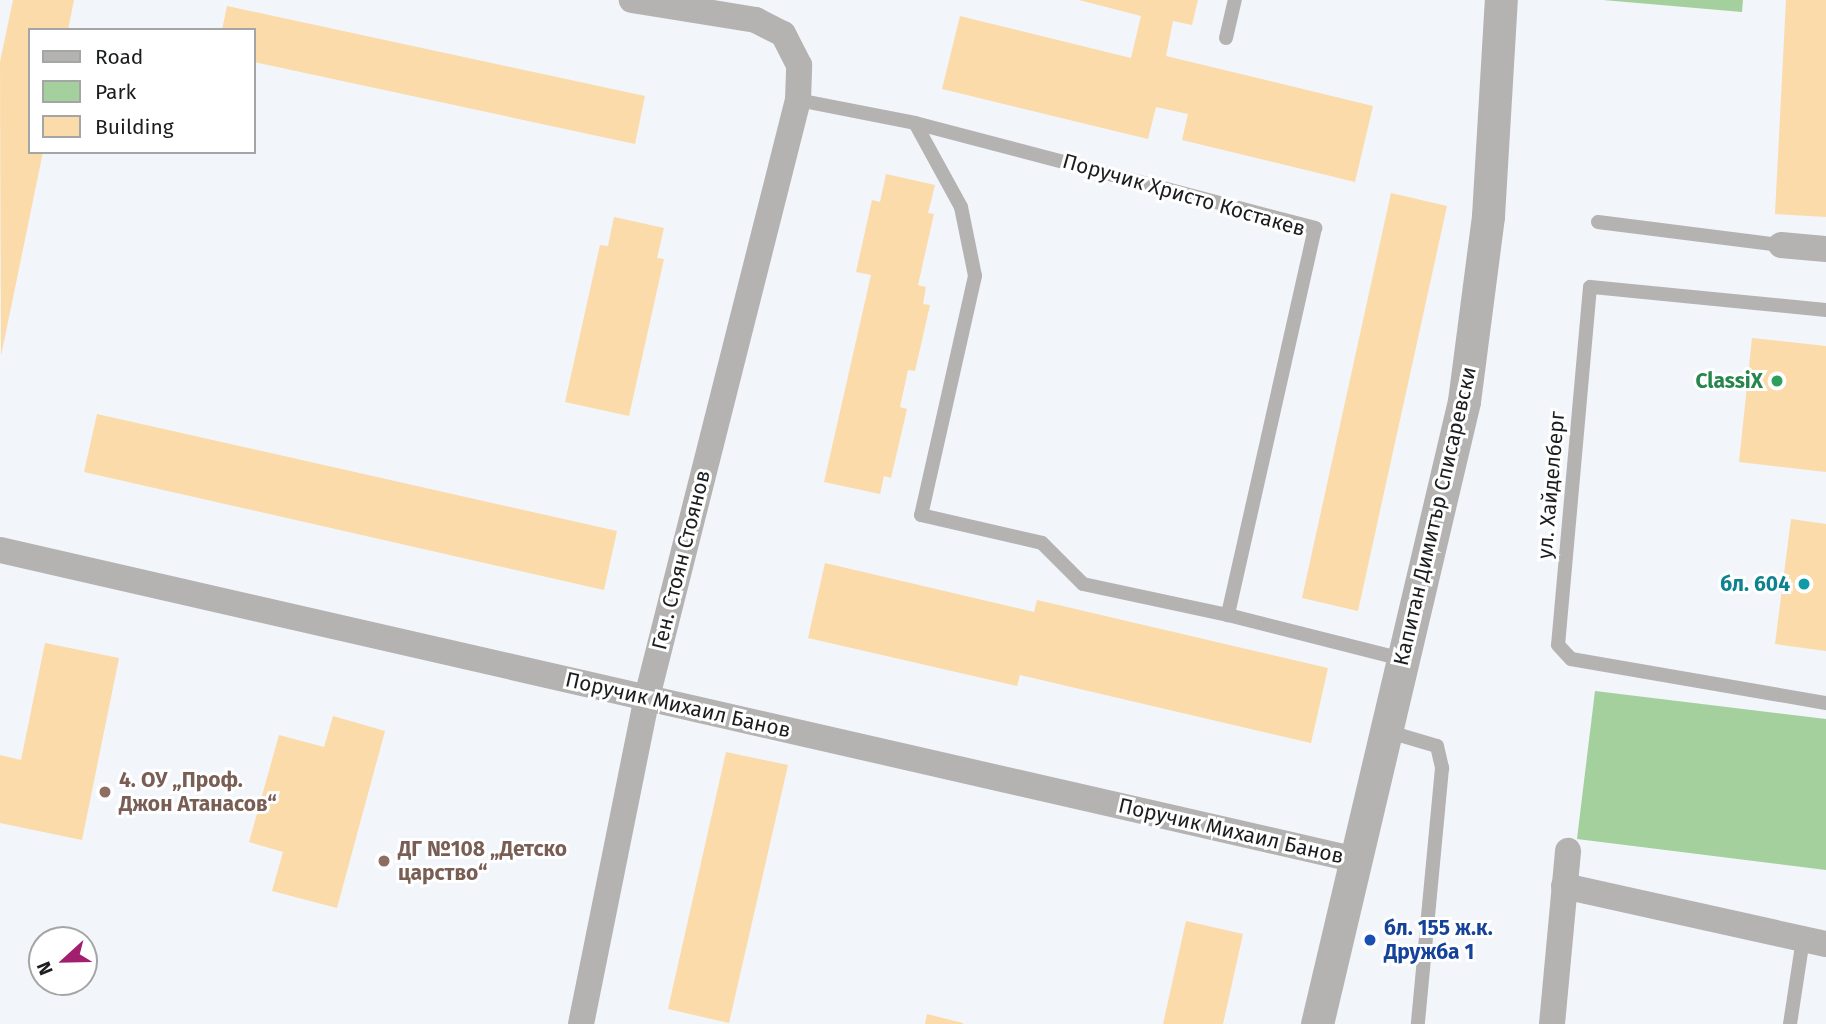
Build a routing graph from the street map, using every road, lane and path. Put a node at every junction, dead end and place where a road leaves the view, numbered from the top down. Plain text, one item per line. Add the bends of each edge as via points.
1 (632, 0) edge
2 (1235, 0) edge
3 (1501, 0) edge
4 (1226, 38) dead end
5 (798, 100) junction
6 (915, 123) junction
7 (1598, 222) dead end
8 (1780, 245) joint
9 (1826, 249) edge
10 (1826, 310) edge
11 (0, 550) edge
12 (1228, 615) junction
13 (1402, 659) junction
14 (647, 697) junction
15 (1826, 703) edge
16 (1386, 731) junction
17 (1567, 851) dead end
18 (1357, 860) junction
19 (1564, 886) junction
20 (1815, 942) edge
21 (580, 1024) edge
22 (1317, 1024) edge
23 (1418, 1024) edge
24 (1552, 1024) edge
25 (1790, 1024) edge

1 - 5 street via 756,20 783,34 799,65
2 - 4 lane
3 - 13 street, Капитан Димитър Списаревски via 1488,216 1475,336 1464,401
5 - 6 lane, Поручик Христо Костакев
5 - 14 street, Ген. Стоян Стоянов
6 - 12 lane via 961,207 975,276 921,515 1042,543 1083,584
6 - 12 lane, Поручик Христо Костакев via 1315,228
7 - 8 lane
8 - 9 street
10 - 15 lane, ул. Хайделберг via 1590,287 1558,645 1571,659
11 - 14 street, Поручик Михаил Банов
12 - 13 lane
13 - 16 street, Капитан Димитър Списаревски
14 - 18 street, Поручик Михаил Банов
14 - 21 street, Ген. Стоян Стоянов
16 - 18 street, Капитан Димитър Списаревски
16 - 23 lane via 1437,746 1442,768
17 - 19 street
18 - 22 street, Капитан Димитър Списаревски
19 - 20 street
19 - 24 street
20 - 25 lane

